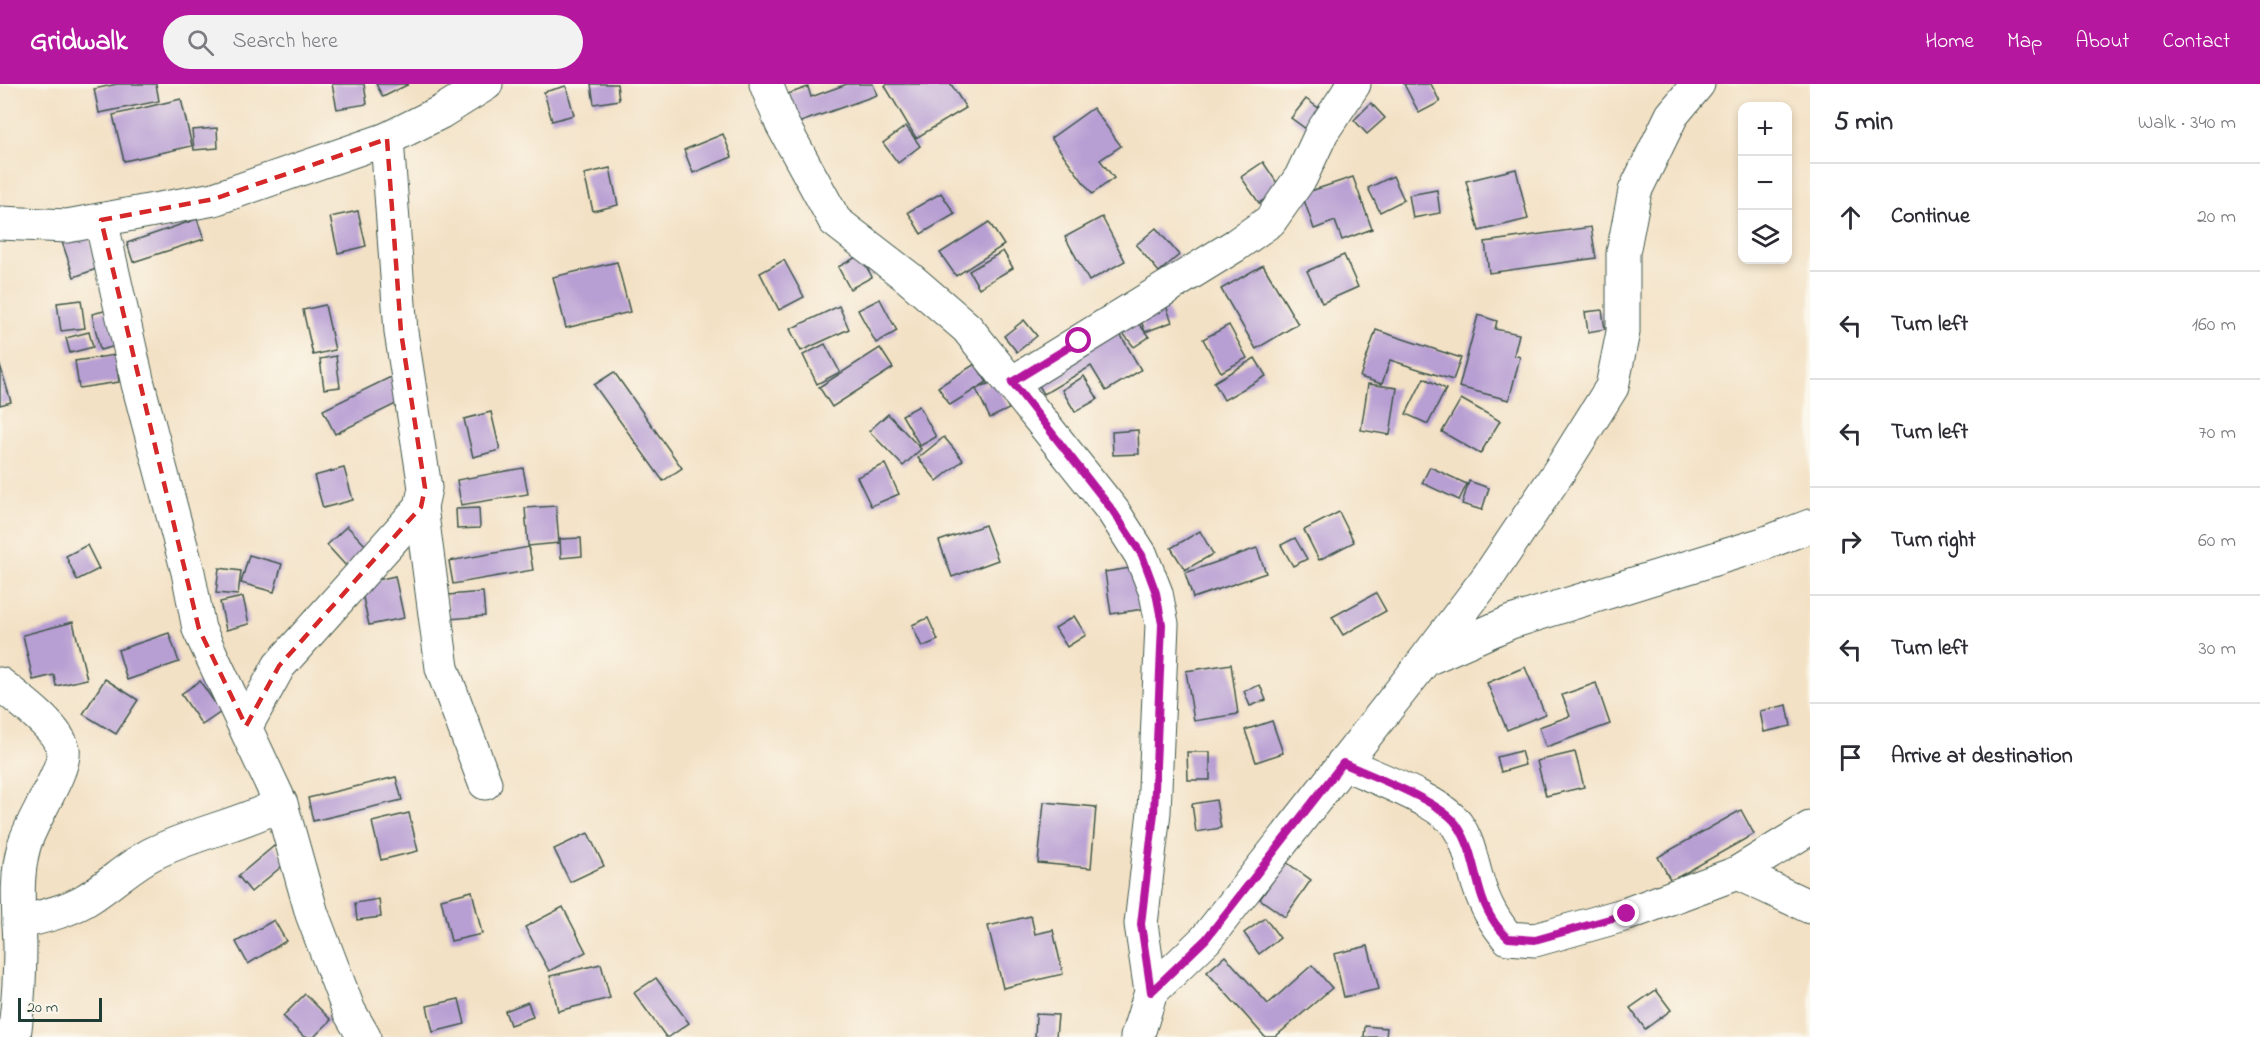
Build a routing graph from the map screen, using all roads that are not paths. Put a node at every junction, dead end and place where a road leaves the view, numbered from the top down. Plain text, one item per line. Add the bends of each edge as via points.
1 (486, 84) edge
2 (766, 84) edge
3 (1354, 84) edge
4 (1698, 84) edge
5 (387, 140) junction
6 (101, 220) junction
7 (0, 223) edge
8 (1012, 382) junction
9 (421, 507) junction
10 (1810, 526) edge
11 (1425, 660) junction
12 (0, 684) edge
13 (246, 726) junction
14 (1343, 763) junction
15 (485, 783) dead end
16 (281, 804) junction
17 (1810, 828) edge
18 (1737, 873) junction
19 (1810, 907) edge
20 (19, 923) junction
21 (1151, 992) junction
22 (14, 1037) edge
23 (364, 1037) edge
24 (1137, 1037) edge

1 - 5 street
2 - 8 street via 782,124 835,221 967,328
3 - 8 street via 1322,132 1301,177 1270,221
4 - 11 street via 1672,115 1635,191 1623,254 1623,332 1612,387 1488,577
5 - 6 street via 214,199
5 - 9 street via 401,332 425,488
6 - 7 street via 67,226
6 - 13 street via 138,384 189,572 199,629
8 - 21 street via 1113,511 1142,555 1156,593 1162,624 1154,813 1141,924
9 - 13 street via 279,666
9 - 15 street via 442,668
10 - 11 street via 1511,622
11 - 14 street
12 - 20 street via 49,728 63,751 23,849
13 - 16 street
14 - 18 street via 1436,807 1457,823 1492,919 1508,938 1535,940 1627,914
14 - 21 street via 1206,939
16 - 20 street via 187,838 130,866 86,900
16 - 23 street via 312,914
17 - 18 street
18 - 19 street
20 - 22 street via 20,986
21 - 24 street

